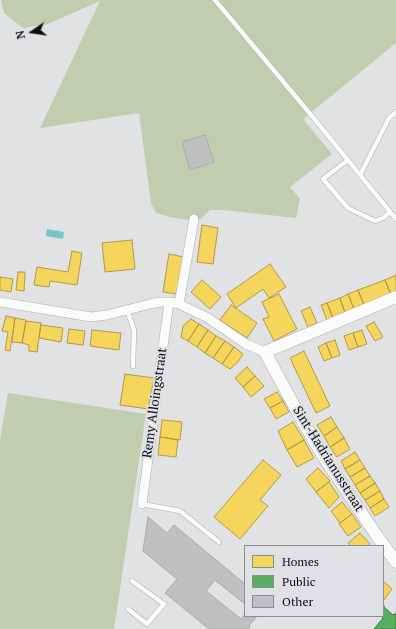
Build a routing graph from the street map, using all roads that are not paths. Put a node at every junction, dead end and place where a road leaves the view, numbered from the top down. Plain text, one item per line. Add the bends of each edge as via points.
1 (215, 0) edge
2 (396, 112) edge
3 (348, 160) junction
4 (360, 175) junction
5 (390, 212) junction
6 (194, 219) dead end
7 (396, 219) edge
8 (396, 297) edge
9 (0, 302) edge
10 (169, 302) junction
11 (179, 304) junction
12 (127, 310) junction
13 (265, 352) junction
14 (133, 366) dead end
15 (142, 504) joint
16 (219, 542) dead end
17 (396, 562) edge
18 (132, 581) dead end
19 (128, 609) dead end

1 - 3 lane
2 - 4 lane via 389,118
3 - 4 lane
3 - 5 lane via 323,179 348,208 375,220
4 - 5 lane
5 - 7 lane
6 - 11 street
8 - 13 street
9 - 12 street via 91,317
10 - 11 street
10 - 12 street
10 - 15 street, Remy Alloingstraat
11 - 13 street via 208,318 246,344
12 - 14 lane via 134,330
13 - 17 street, Sint-Hadrianusstraat via 334,472
15 - 16 lane via 180,511
18 - 19 lane via 164,604 147,624

